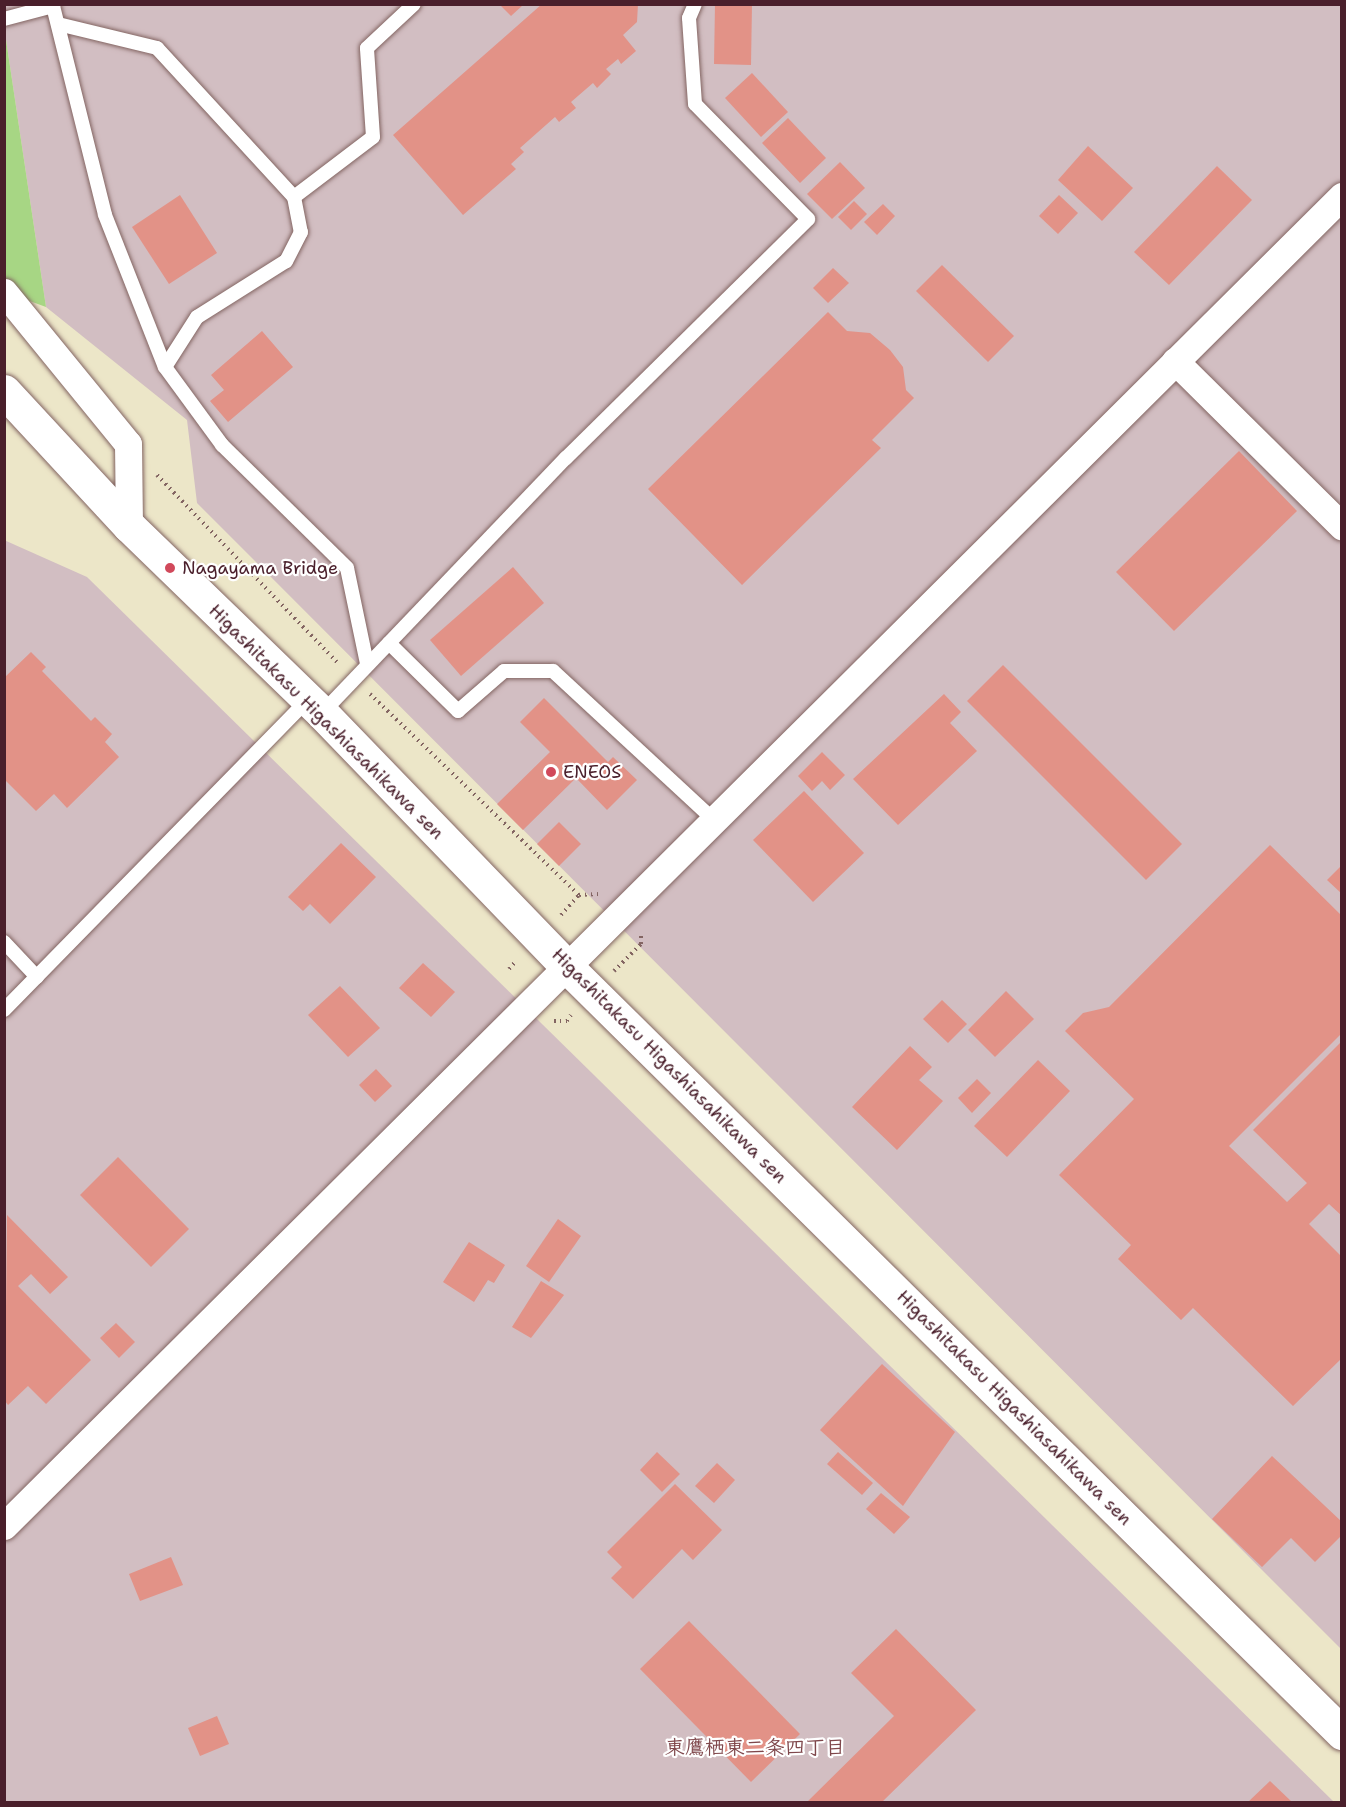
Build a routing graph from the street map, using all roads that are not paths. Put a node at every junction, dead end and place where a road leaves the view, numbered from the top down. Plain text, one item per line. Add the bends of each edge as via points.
1 (414, 4) edge
2 (695, 4) edge
3 (4, 19) edge
4 (58, 24) junction
5 (1341, 196) edge
6 (294, 197) junction
7 (4, 292) edge
8 (1175, 362) junction
9 (165, 367) junction
10 (4, 391) edge
11 (129, 526) junction
12 (1341, 526) edge
13 (389, 643) junction
14 (367, 664) junction
15 (315, 707) junction
16 (715, 821) junction
17 (4, 942) edge
18 (567, 967) junction
19 (37, 977) junction
20 (4, 1010) edge
21 (4, 1526) edge
22 (1341, 1733) edge

1 - 6 lane via 367,48 373,137
2 - 13 lane via 689,18 695,104 808,219 566,458
3 - 4 lane via 53,6
4 - 6 lane via 157,48
4 - 9 lane via 105,215
5 - 8 street
6 - 9 lane via 302,232 286,261 198,317
7 - 11 street via 128,444
8 - 12 street
8 - 16 street
9 - 14 lane via 222,445 347,568
10 - 11 main road, Higashitakasu Higashiasahikawa sen
11 - 15 main road, Higashitakasu Higashiasahikawa sen
13 - 14 lane
13 - 16 lane via 458,711 504,670 553,670
14 - 15 lane via 354,679
15 - 18 main road, Higashitakasu Higashiasahikawa sen
15 - 19 lane
16 - 18 street
17 - 19 lane
18 - 21 street
18 - 22 main road, Higashitakasu Higashiasahikawa sen
19 - 20 lane

